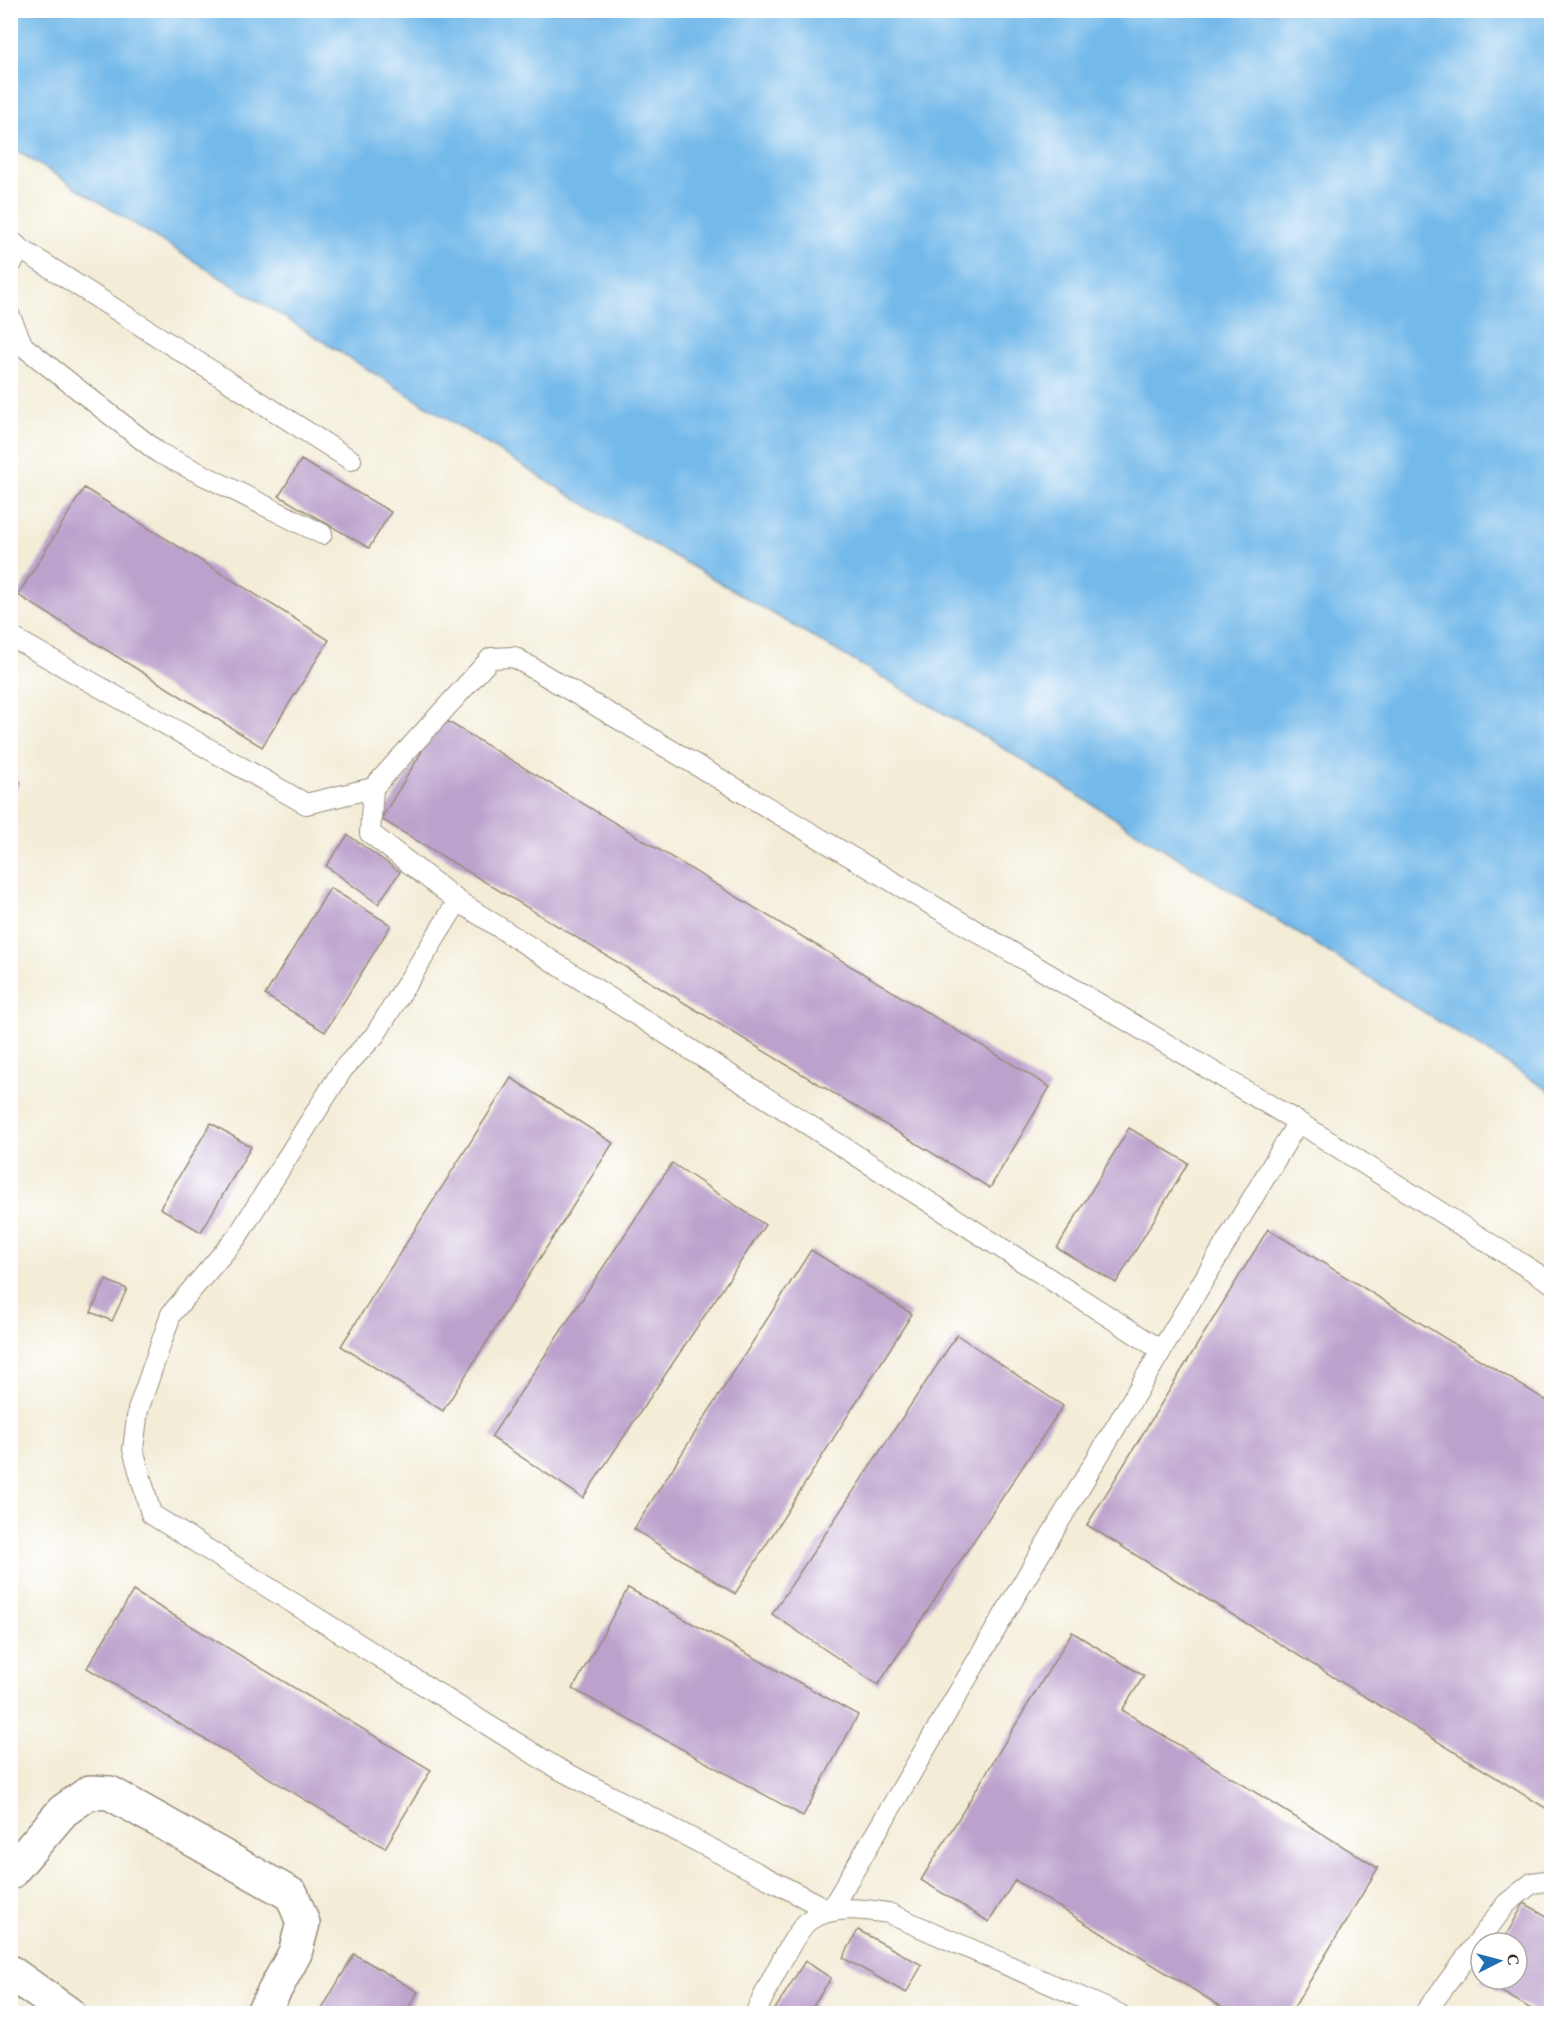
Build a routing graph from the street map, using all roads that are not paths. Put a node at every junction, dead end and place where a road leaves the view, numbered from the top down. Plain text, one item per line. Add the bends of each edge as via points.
1 (16, 244) edge
2 (10, 266) edge
3 (10, 316) edge
4 (351, 460) dead end
5 (322, 534) dead end
6 (10, 636) edge
7 (373, 788) junction
8 (458, 901) junction
9 (1298, 1122) junction
10 (1551, 1283) edge
11 (1161, 1350) junction
12 (10, 1873) edge
13 (1551, 1880) edge
14 (830, 1911) junction
15 (10, 1972) edge
16 (61, 2012) edge
17 (262, 2013) edge
18 (755, 2013) edge
19 (1119, 2013) edge
20 (1424, 2013) edge

1 - 2 lane
1 - 4 lane
3 - 5 lane via 23,346 159,453
6 - 7 lane via 306,804
7 - 8 lane via 370,833
7 - 9 lane via 491,658 514,657
8 - 11 lane
8 - 14 lane via 375,1035 343,1069 237,1237 171,1314 138,1410 134,1449 151,1515 555,1767
9 - 10 lane
9 - 11 lane
11 - 14 lane
12 - 17 street via 63,1811 90,1792 110,1793 292,1895 303,1923 295,1953
13 - 20 lane via 1532,1883 1506,1904
14 - 18 lane via 809,1919 798,1933
14 - 19 lane via 888,1913
15 - 16 street

